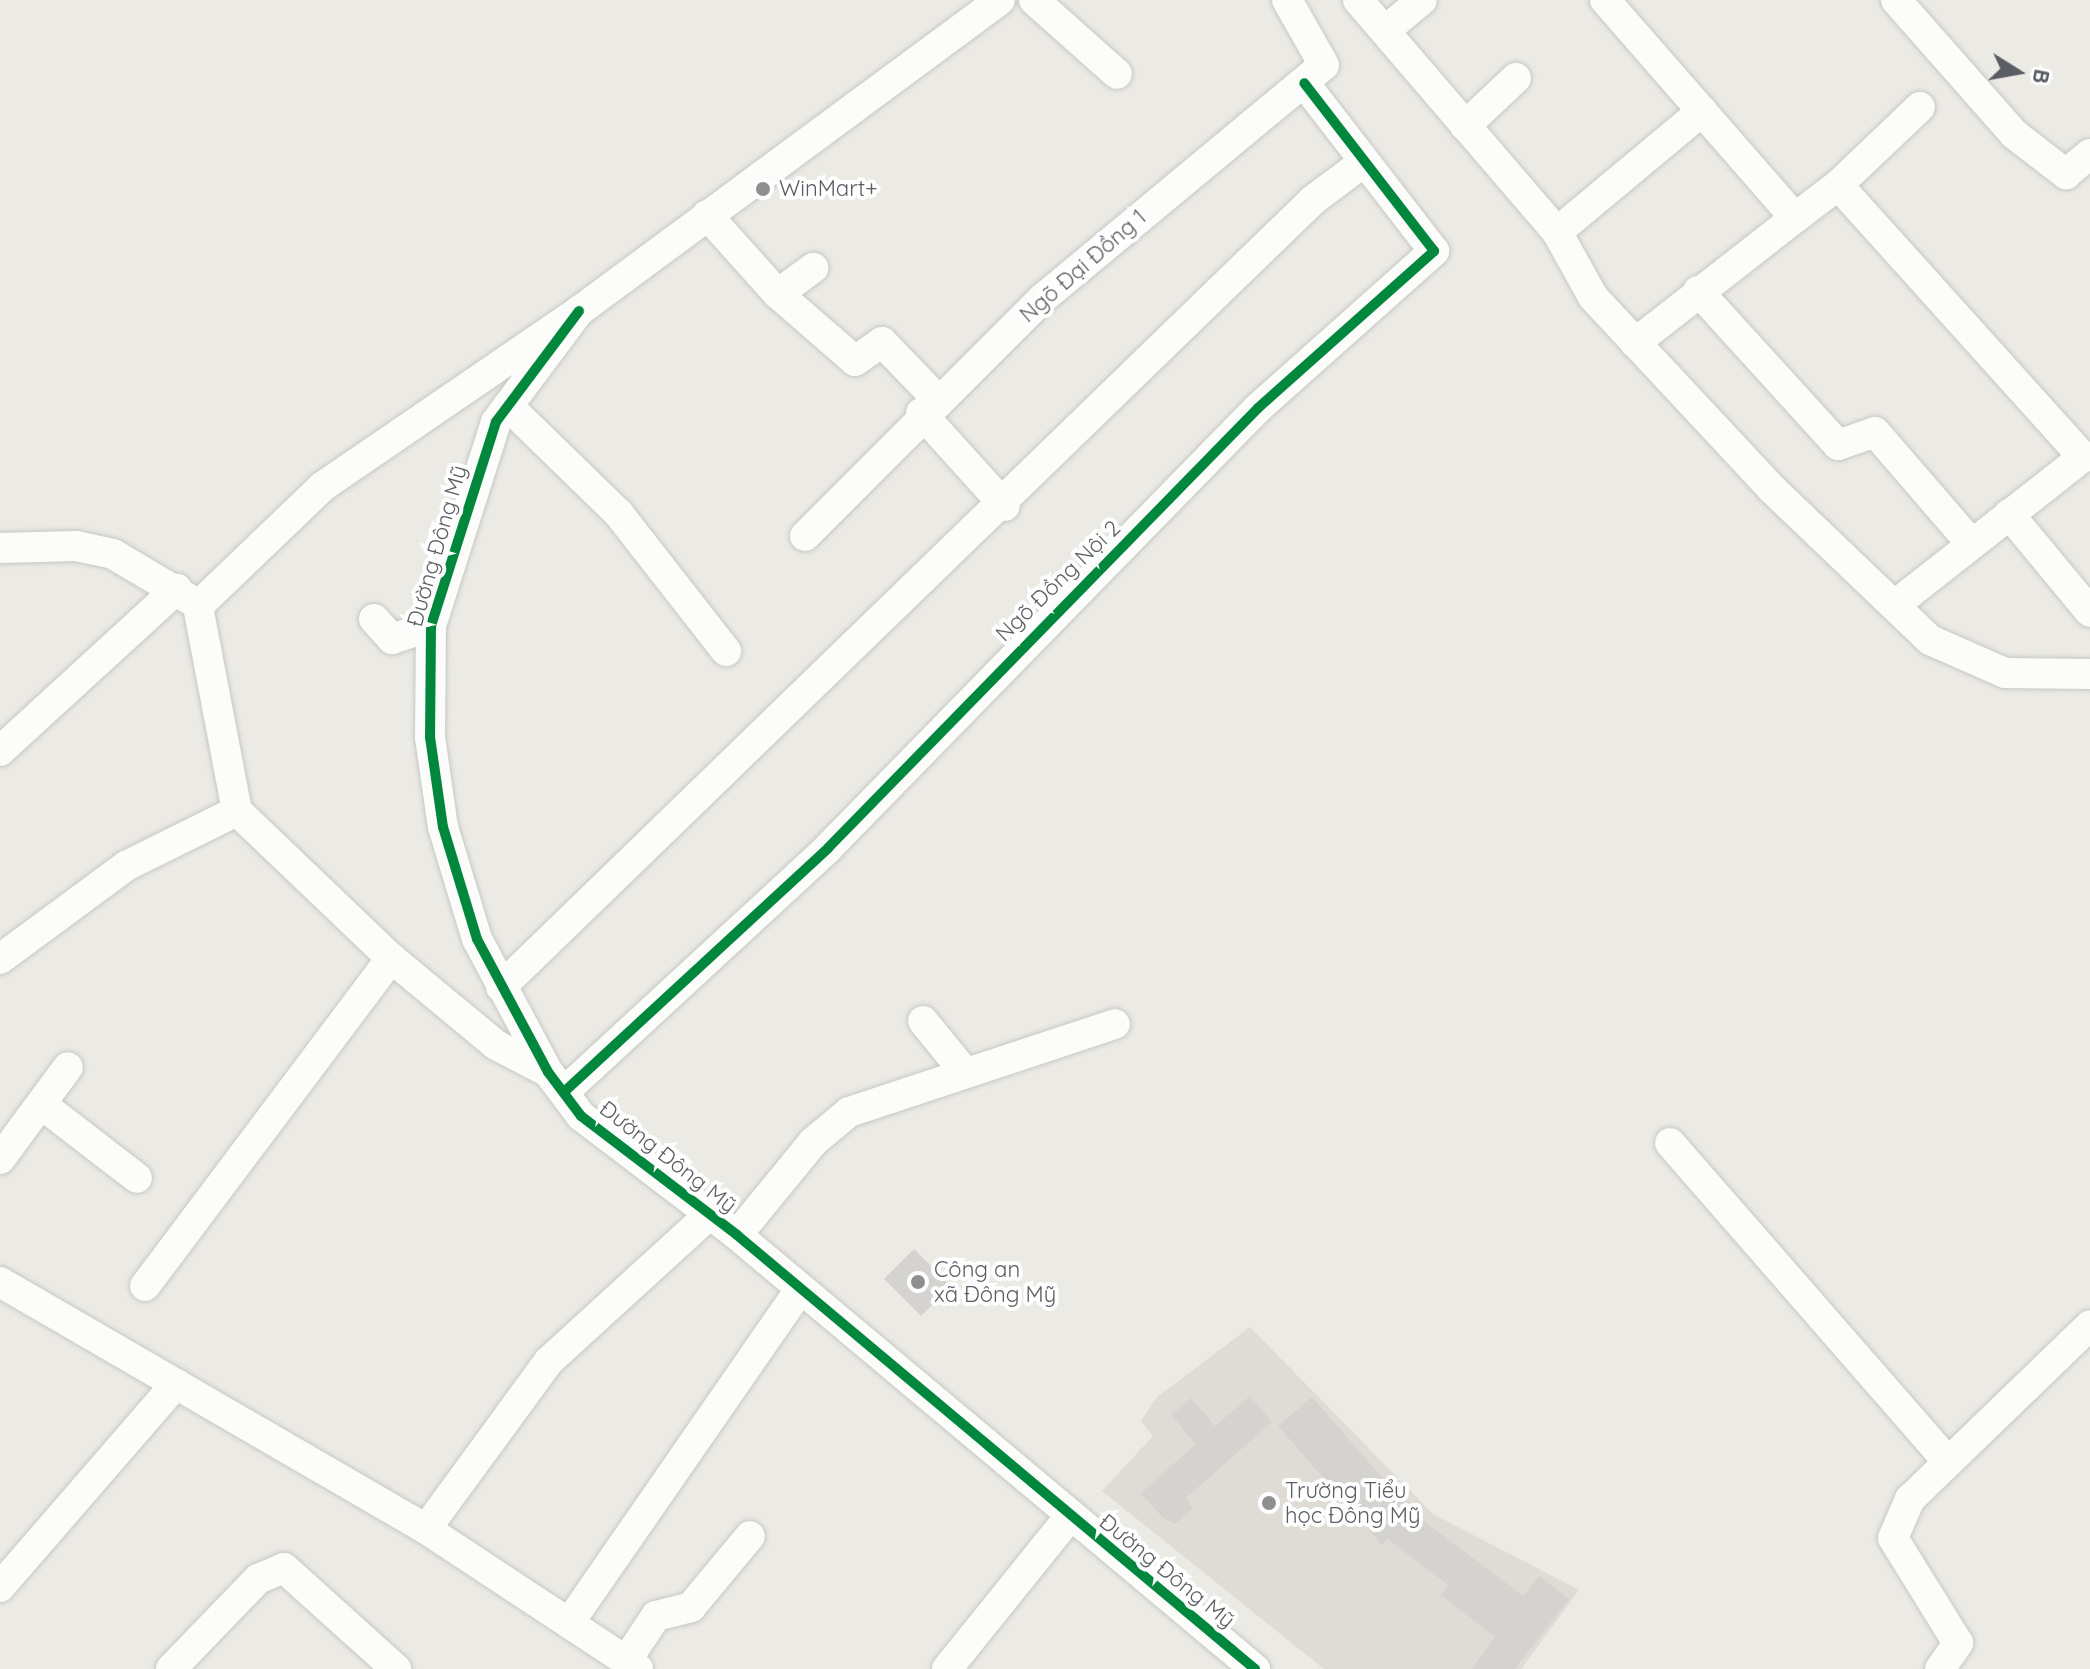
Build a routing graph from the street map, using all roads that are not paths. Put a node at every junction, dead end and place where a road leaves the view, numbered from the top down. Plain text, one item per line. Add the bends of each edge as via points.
1 (1000, 0) edge
2 (1034, 0) edge
3 (1287, 0) edge
4 (1358, 0) edge
5 (1422, 0) edge
6 (1605, 0) edge
7 (1896, 0) edge
8 (1387, 29) junction
9 (1117, 74) dead end
10 (1516, 78) dead end
11 (1304, 83) junction
12 (1920, 107) dead end
13 (1702, 111) junction
14 (1465, 126) junction
15 (2090, 154) edge
16 (1364, 162) junction
17 (1838, 185) junction
18 (707, 215) junction
19 (1795, 218) junction
20 (1557, 232) junction
21 (813, 268) dead end
22 (1698, 291) junction
23 (778, 294) junction
24 (579, 311) junction
25 (1635, 343) junction
26 (508, 406) junction
27 (928, 406) junction
28 (2087, 455) edge
29 (1005, 506) junction
30 (2009, 514) junction
31 (805, 536) dead end
32 (1970, 542) junction
33 (0, 548) edge
34 (188, 597) junction
35 (1895, 605) junction
36 (2090, 612) edge
37 (374, 619) dead end
38 (431, 626) junction
39 (726, 651) dead end
40 (2090, 674) edge
41 (0, 751) edge
42 (237, 811) junction
43 (391, 958) junction
44 (0, 959) edge
45 (501, 987) junction
46 (923, 1021) dead end
47 (1115, 1024) dead end
48 (68, 1067) dead end
49 (963, 1070) junction
50 (556, 1082) junction
51 (41, 1104) junction
52 (1670, 1143) dead end
53 (0, 1159) edge
54 (137, 1178) dead end
55 (710, 1214) junction
56 (737, 1235) junction
57 (0, 1282) edge
58 (145, 1286) dead end
59 (800, 1289) junction
60 (2090, 1325) edge
61 (176, 1384) junction
62 (1947, 1460) junction
63 (1076, 1523) junction
64 (426, 1529) junction
65 (750, 1536) dead end
66 (0, 1587) edge
67 (569, 1623) junction
68 (632, 1665) edge
69 (171, 1669) edge
70 (396, 1669) edge
71 (947, 1669) edge
72 (970, 1669) edge
73 (1255, 1669) edge
74 (1940, 1669) edge

1 - 18 street
2 - 9 street
3 - 11 street, Ngõ Đại Đồng 1 via 1324,65
4 - 8 street
5 - 8 street
6 - 13 street
7 - 15 street via 2014,134 2066,174
8 - 14 street
10 - 14 street
11 - 16 street, Ngõ Đồng Nội 2
11 - 27 street, Ngõ Đại Đồng 1 via 1145,211
12 - 17 street
13 - 19 street
13 - 20 street
14 - 20 street
16 - 29 street via 1313,200
16 - 50 street, Ngõ Đồng Nội 2 via 1434,251 1258,408 828,848
17 - 19 street
17 - 28 street
18 - 23 street
18 - 24 street
19 - 22 street
20 - 25 street via 1574,273
21 - 23 street
22 - 25 street
22 - 32 street via 1838,445 1875,432
23 - 27 street via 855,361 882,342
24 - 26 street, Đường Đông Mỹ
24 - 34 street via 322,487
25 - 35 street via 1771,488
26 - 38 street, Đường Đông Mỹ via 491,437
26 - 39 street via 619,514
27 - 29 street
27 - 31 street, Ngõ Đại Đồng 1
28 - 30 street
29 - 45 street
30 - 32 street
30 - 36 street
32 - 35 street
33 - 34 street via 101,551
34 - 41 street
34 - 42 street
35 - 40 street via 1930,640 1981,668 2040,679
37 - 38 street via 392,639
38 - 45 street, Đường Đông Mỹ via 430,737 443,827 477,939
42 - 43 street
42 - 44 street via 126,866
43 - 50 street via 496,1045
43 - 58 street
45 - 50 street, Đường Đông Mỹ
46 - 49 street
47 - 49 street
48 - 51 street
49 - 56 street via 849,1112 813,1142
50 - 55 street, Đường Đông Mỹ via 581,1116
51 - 53 street
51 - 54 street
52 - 62 street
55 - 56 street, Đường Đông Mỹ
55 - 64 street via 648,1278 559,1350
56 - 59 street, Đường Đông Mỹ
57 - 61 street
59 - 63 street, Đường Đông Mỹ
59 - 67 street
60 - 62 street
61 - 64 street
61 - 66 street
62 - 74 street via 1910,1499 1893,1538 1958,1643
63 - 71 street
63 - 72 street
63 - 73 street, Đường Đông Mỹ
64 - 67 street
65 - 68 street via 691,1607 656,1616
67 - 68 street
69 - 70 street via 258,1579 284,1568

